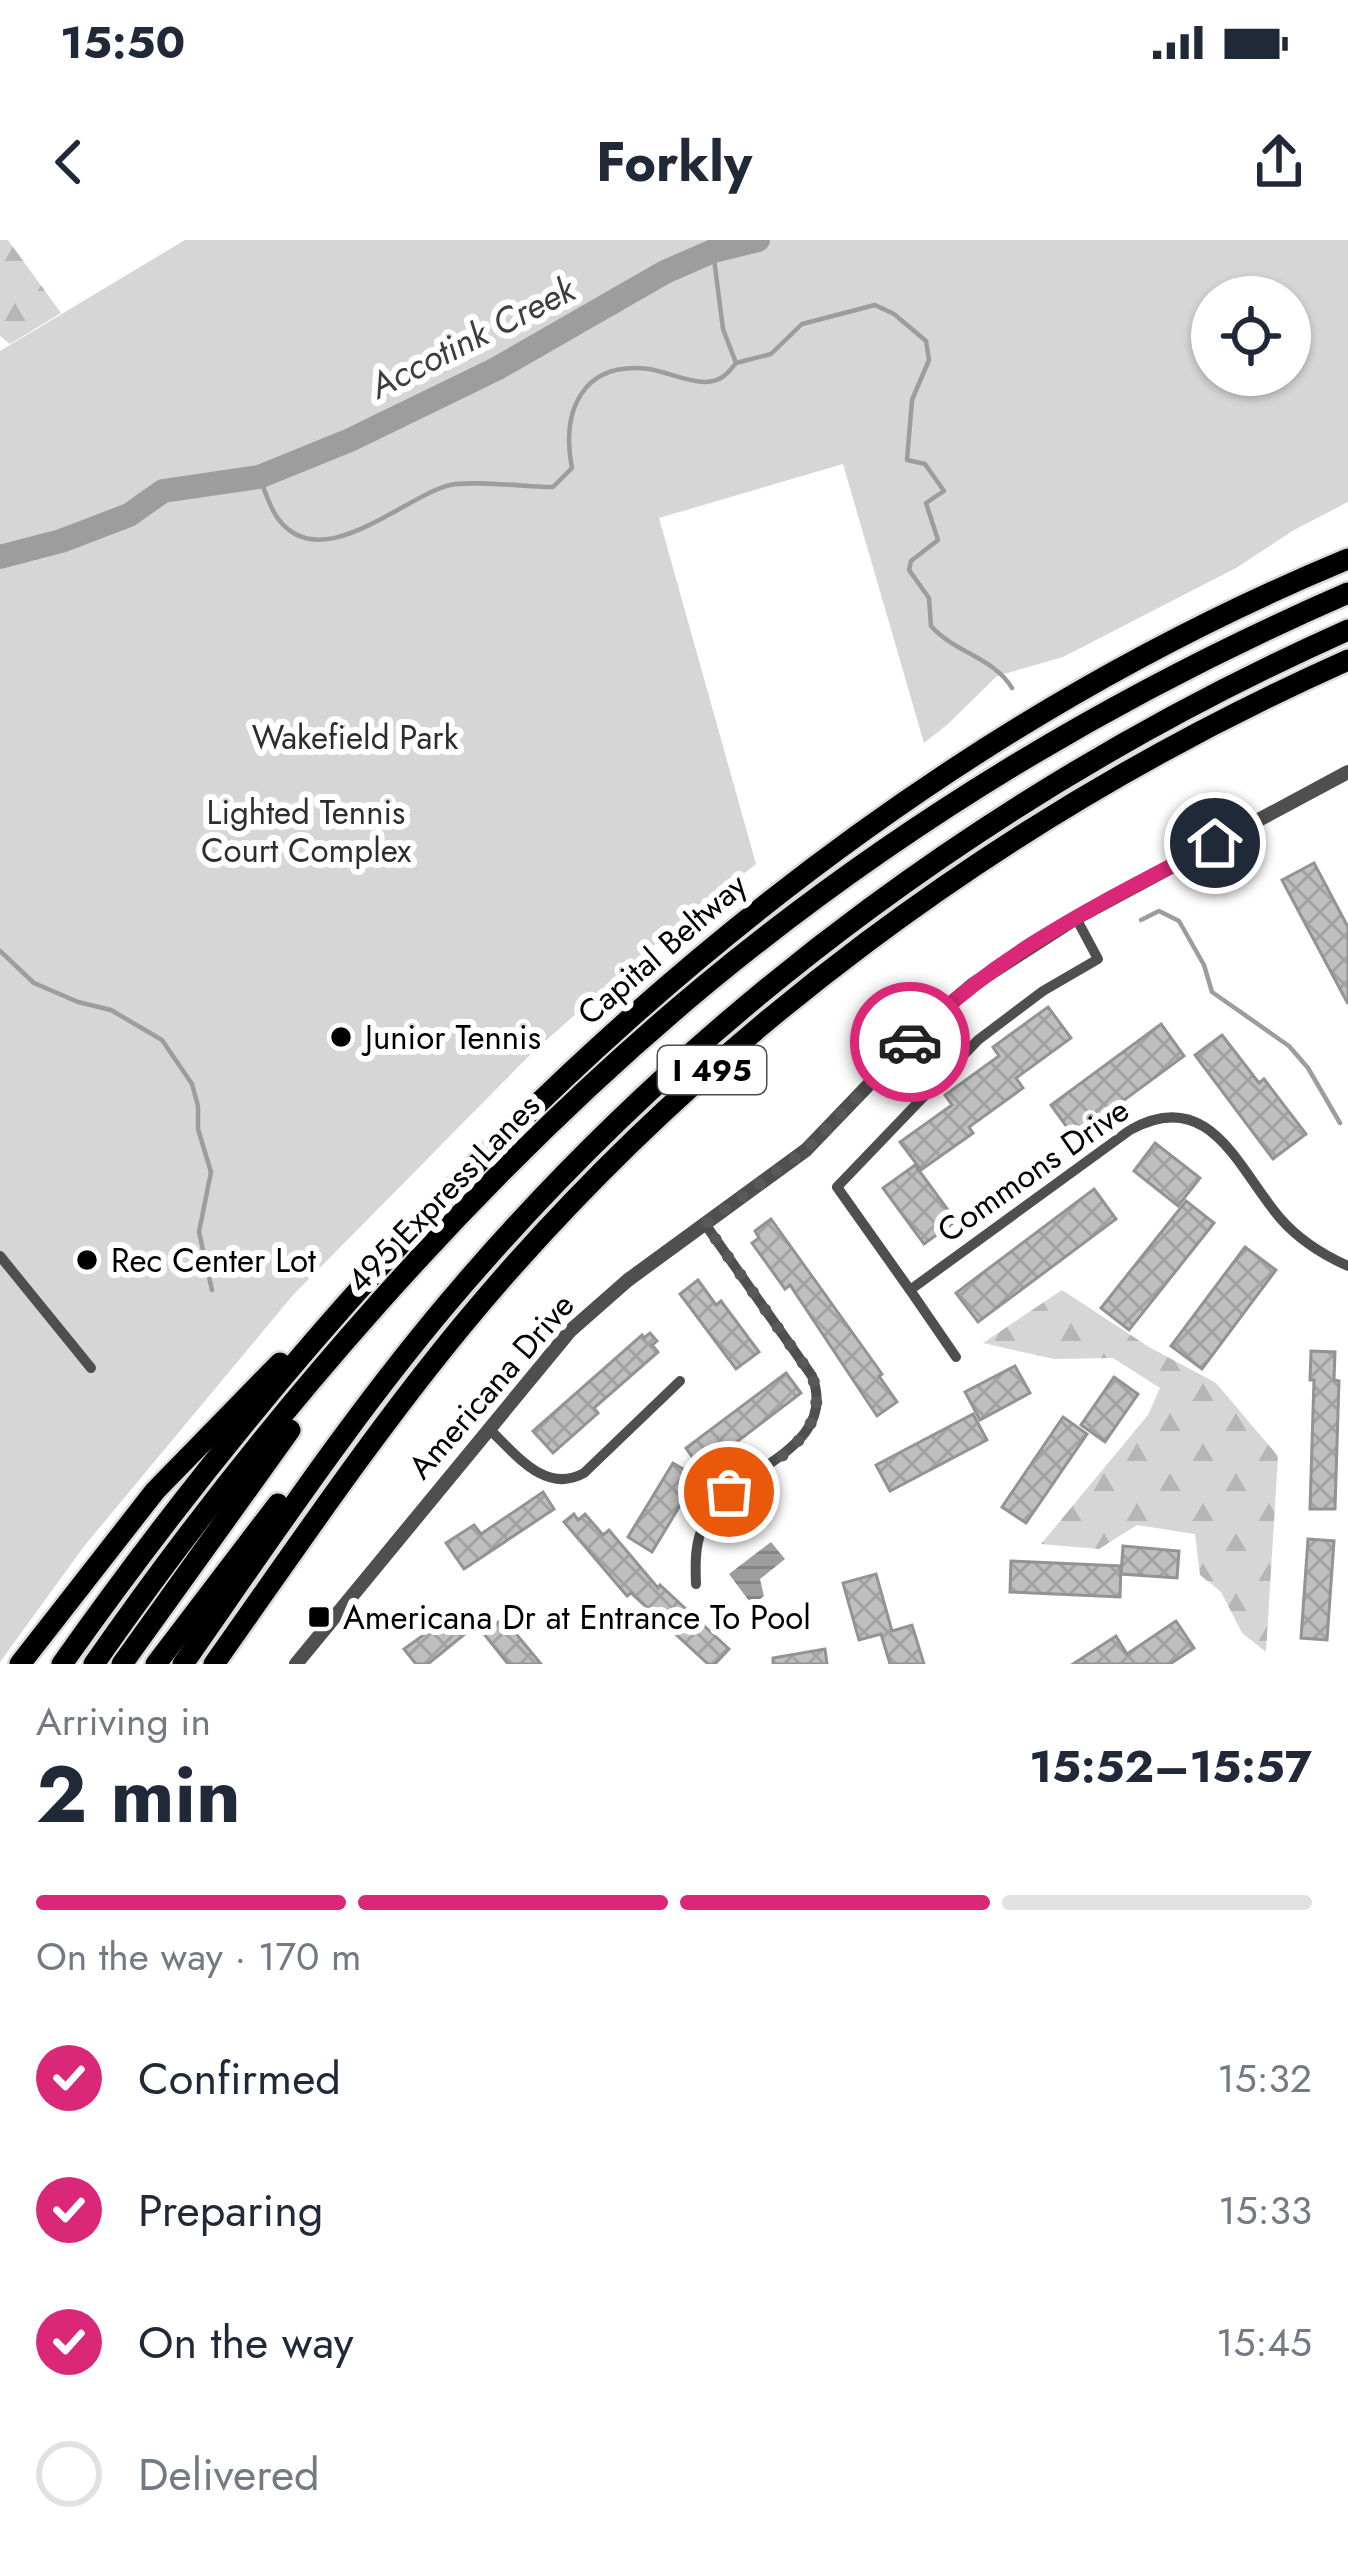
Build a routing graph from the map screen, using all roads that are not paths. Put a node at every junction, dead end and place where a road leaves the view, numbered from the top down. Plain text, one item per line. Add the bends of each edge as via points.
1 (1348, 559) edge
2 (1348, 593) edge
3 (1348, 630) edge
4 (1348, 660) edge
5 (1348, 772) edge
6 (1076, 918) junction
7 (705, 1224) junction
8 (429, 1249) junction
9 (392, 1253) junction
10 (0, 1256) edge
11 (1348, 1266) edge
12 (464, 1284) junction
13 (910, 1290) junction
14 (956, 1357) dead end
15 (91, 1368) dead end
16 (680, 1381) dead end
17 (488, 1429) junction
18 (696, 1583) dead end
19 (20, 1664) edge
20 (62, 1664) edge
21 (94, 1664) edge
22 (122, 1664) edge
23 (156, 1664) edge
24 (183, 1664) edge
25 (214, 1664) edge
26 (296, 1664) edge

1 - 9 highway, Capital Beltway / I 495 via 1146,654 861,830 657,994
2 - 8 highway, 495 Express Lanes / I 495 via 1090,721 840,881 661,1023
3 - 12 highway, I 495 via 1082,765 864,911 656,1085
4 - 25 highway, I 495 via 1055,813 884,930 720,1063 598,1177 461,1327
5 - 6 street, Americana Drive
6 - 7 street, Americana Drive via 972,985 806,1150
6 - 13 street via 1098,959 979,1040 836,1186
7 - 17 street, Americana Drive via 598,1304
7 - 18 street via 812,1376 818,1400 799,1441 712,1509 696,1546
8 - 21 highway, 495 Express Lanes / I 495 via 260,1445
8 - 22 highway
9 - 19 highway via 176,1467
9 - 20 highway, Capital Beltway / I 495 via 212,1464
10 - 15 street
11 - 13 street, Commons Drive via 1317,1253 1280,1218 1228,1145 1198,1123 1166,1116 1130,1130
12 - 23 highway via 335,1430
12 - 24 highway, I 495
13 - 14 street
16 - 17 street via 570,1480 543,1476
17 - 26 street, Americana Drive

